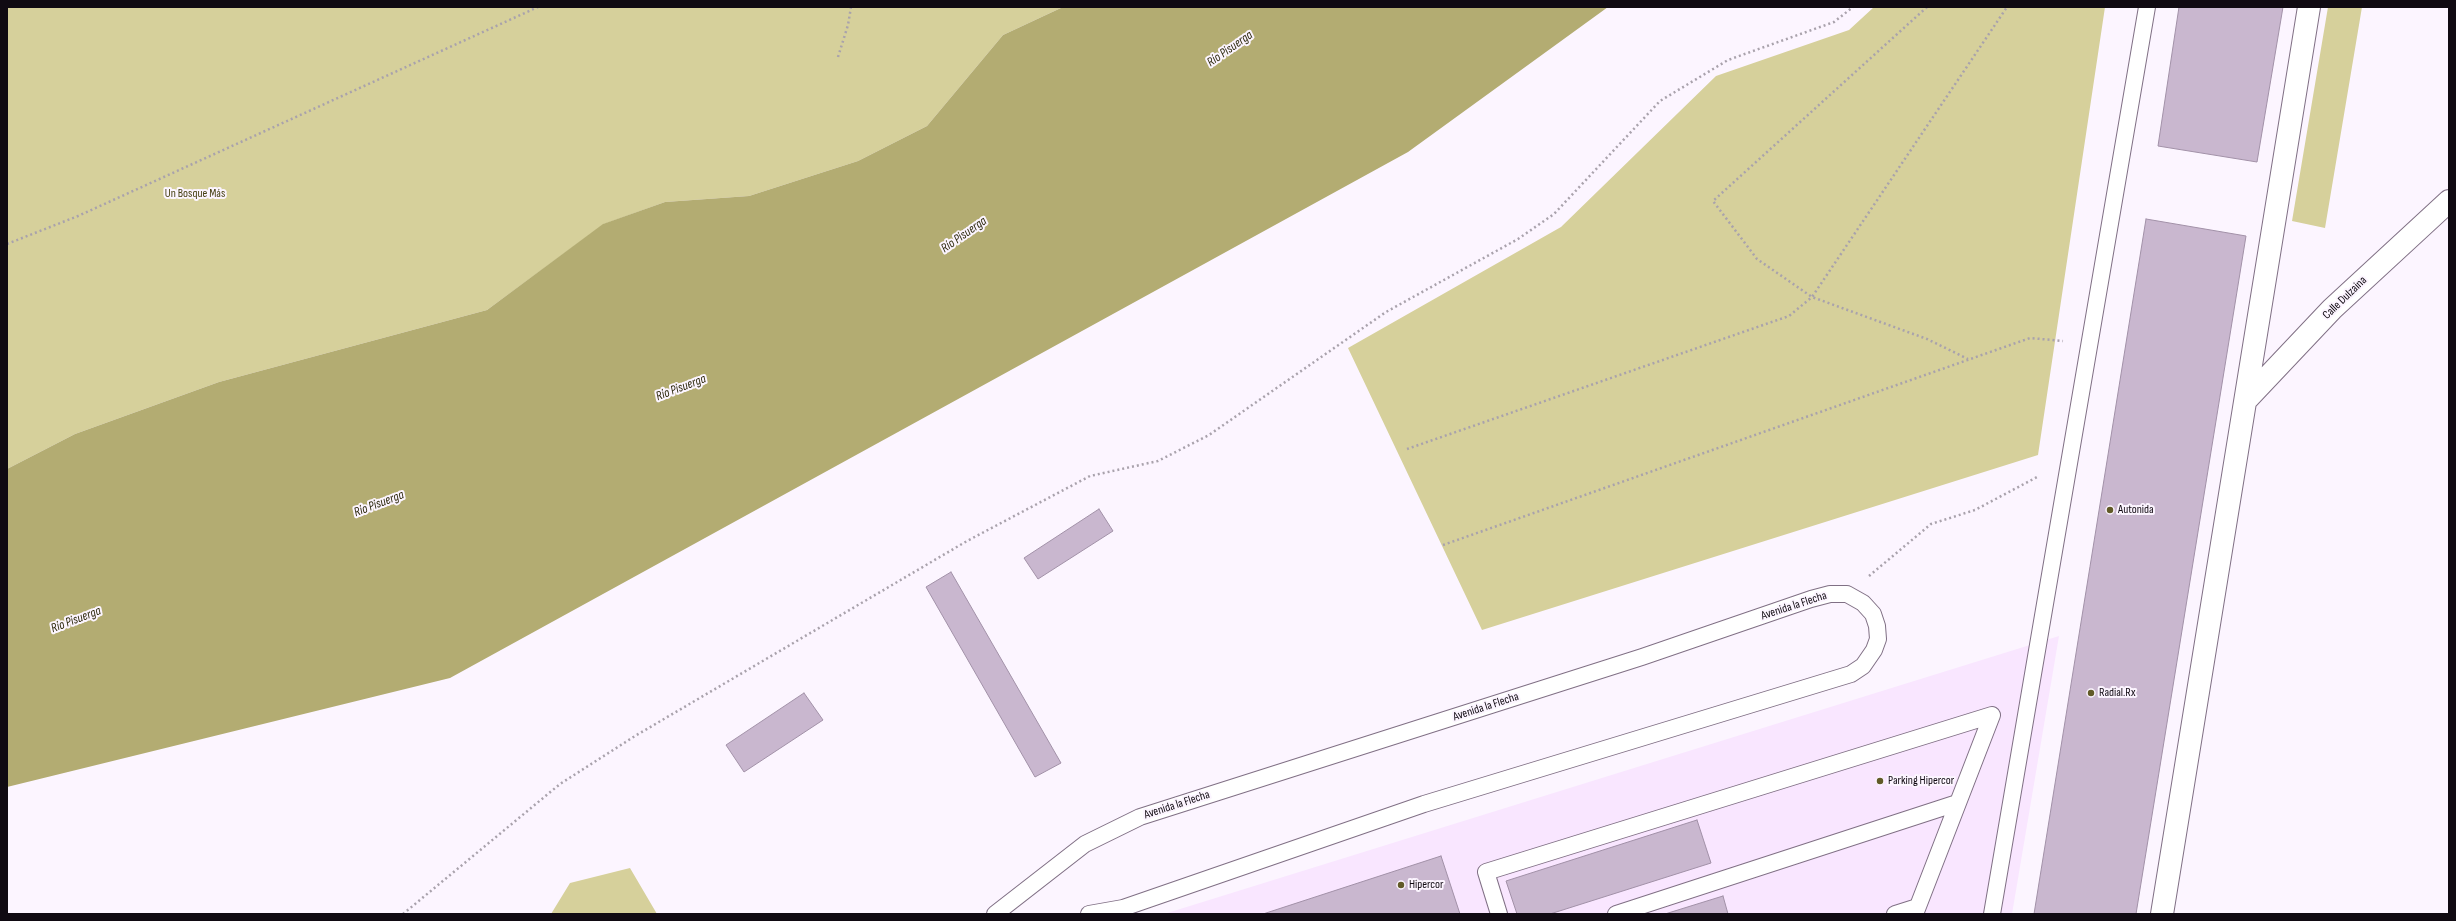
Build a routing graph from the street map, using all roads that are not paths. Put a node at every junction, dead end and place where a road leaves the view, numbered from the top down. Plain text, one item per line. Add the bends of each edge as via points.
1 (2147, 7) edge
2 (2309, 7) edge
3 (2449, 201) edge
4 (2246, 400) junction
5 (1957, 803) junction
6 (1916, 911) edge
7 (995, 914) edge
8 (1089, 914) edge
9 (1499, 914) edge
10 (1616, 914) edge
11 (1895, 914) edge
12 (1992, 914) edge
13 (2162, 914) edge

1 - 12 lane
2 - 4 street
3 - 4 street, Calle Dulzaina via 2332,309
4 - 13 street
5 - 6 lane
5 - 9 lane via 1992,715 1486,872
5 - 10 lane
6 - 11 lane
7 - 8 lane, Avenida la Flecha via 1085,844 1140,816 1642,657 1811,599 1830,594 1847,594 1863,603 1873,614 1878,639 1874,650 1863,666 1851,674 1424,804 1123,908

